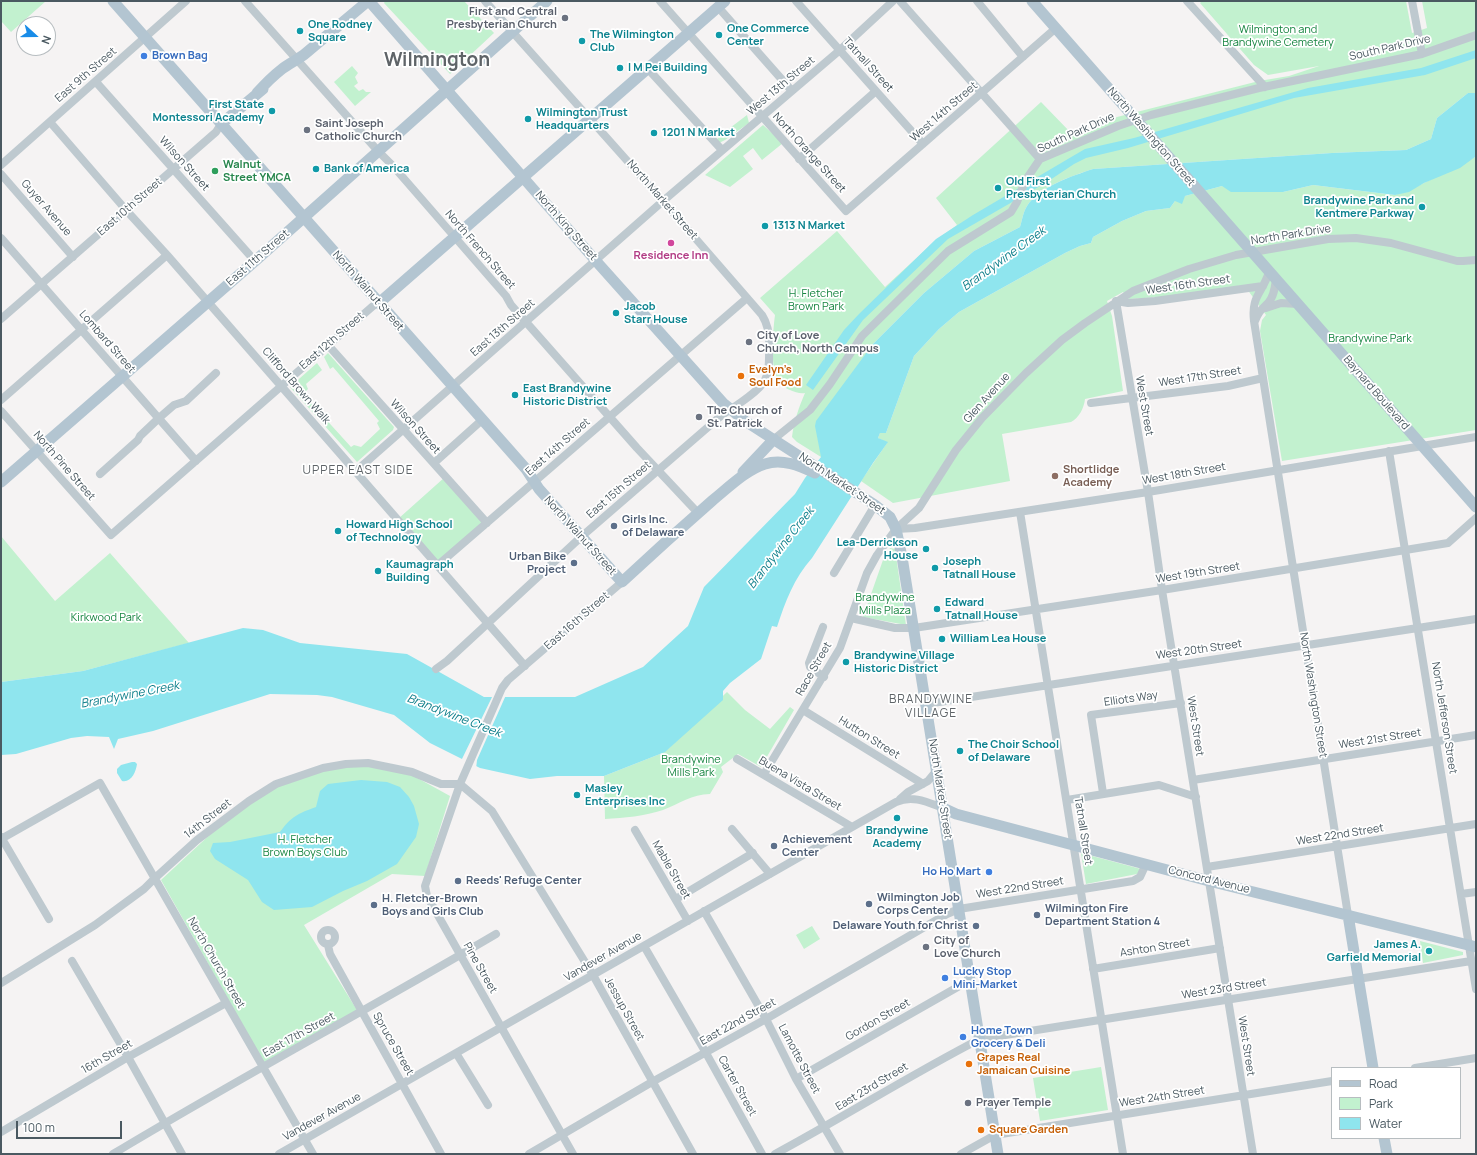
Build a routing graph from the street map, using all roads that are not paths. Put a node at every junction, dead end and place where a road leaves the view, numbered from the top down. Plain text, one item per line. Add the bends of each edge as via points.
1 (113, 1) edge
2 (186, 1) edge
3 (244, 1) edge
4 (368, 1) edge
5 (485, 1) edge
6 (547, 1) edge
7 (660, 1) edge
8 (796, 1) edge
9 (893, 1) edge
10 (900, 1) edge
11 (977, 1) edge
12 (1032, 1) edge
13 (1187, 1) edge
14 (1415, 2) edge
15 (722, 4) edge
16 (1056, 28) junction
17 (512, 31) junction
18 (689, 33) junction
19 (1476, 35) edge
20 (145, 37) junction
21 (840, 50) junction
22 (1422, 54) junction
23 (1023, 57) junction
24 (297, 60) junction
25 (648, 69) junction
26 (96, 82) junction
27 (1266, 87) junction
28 (446, 90) junction
29 (792, 91) junction
30 (876, 92) junction
31 (982, 93) junction
32 (762, 116) junction
33 (591, 119) junction
34 (50, 122) junction
35 (221, 124) junction
36 (924, 144) junction
37 (722, 150) junction
38 (378, 151) junction
39 (799, 159) junction
40 (1040, 159) junction
41 (1, 164) edge
42 (173, 169) junction
43 (1, 174) edge
44 (524, 178) junction
45 (663, 201) junction
46 (126, 210) junction
47 (846, 211) joint
48 (304, 218) junction
49 (455, 237) junction
50 (1, 238) edge
51 (167, 255) junction
52 (73, 257) junction
53 (1476, 260) edge
54 (255, 261) junction
55 (596, 261) junction
56 (1273, 276) junction
57 (41, 284) junction
58 (1263, 286) junction
59 (747, 298) junction
60 (1116, 301) junction
61 (208, 302) junction
62 (379, 303) junction
63 (1298, 304) junction
64 (1258, 312) junction
65 (1, 319) edge
66 (1254, 321) junction
67 (526, 322) junction
68 (81, 330) junction
69 (328, 345) junction
70 (680, 356) junction
71 (216, 373) dead end
72 (123, 376) junction
73 (1263, 378) junction
74 (281, 386) junction
75 (452, 386) junction
76 (1132, 398) junction
77 (1, 400) edge
78 (1091, 403) dead end
79 (730, 410) junction
80 (1, 411) edge
81 (610, 417) junction
82 (159, 418) junction
83 (482, 420) junction
84 (403, 430) junction
85 (1476, 437) edge
86 (774, 439) junction
87 (1421, 446) junction
88 (37, 451) junction
89 (1389, 451) junction
90 (196, 461) junction
91 (434, 463) junction
92 (804, 463) junction
93 (1278, 469) junction
94 (659, 470) junction
95 (356, 471) junction
96 (100, 474) dead end
97 (1, 482) edge
98 (534, 482) junction
99 (729, 487) junction
100 (1148, 492) junction
101 (875, 505) junction
102 (1476, 507) edge
103 (1020, 512) junction
104 (698, 513) junction
105 (1476, 518) edge
106 (486, 523) junction
107 (896, 529) junction
108 (111, 535) joint
109 (581, 537) junction
110 (1404, 550) junction
111 (438, 565) junction
112 (1294, 568) junction
113 (834, 573) dead end
114 (622, 582) junction
115 (1162, 590) junction
116 (1036, 610) junction
117 (851, 618) junction
118 (1476, 619) edge
119 (488, 622) junction
120 (823, 627) dead end
121 (914, 628) junction
122 (1418, 628) junction
123 (1306, 646) junction
124 (1174, 664) junction
125 (525, 666) junction
126 (436, 669) dead end
127 (824, 676) junction
128 (1048, 685) junction
129 (1181, 703) junction
130 (926, 704) junction
131 (803, 710) junction
132 (1476, 735) edge
133 (1436, 741) junction
134 (737, 759) dead end
135 (1324, 759) junction
136 (937, 770) junction
137 (764, 774) junction
138 (1193, 780) junction
139 (460, 784) junction
140 (923, 784) junction
141 (1103, 793) junction
142 (1196, 797) junction
143 (1066, 800) junction
144 (896, 802) junction
145 (943, 808) junction
146 (1476, 824) edge
147 (852, 827) junction
148 (1450, 828) junction
149 (732, 829) dead end
150 (635, 830) dead end
151 (1, 838) edge
152 (1074, 845) junction
153 (1337, 846) junction
154 (753, 853) junction
155 (1146, 864) junction
156 (1207, 867) junction
157 (770, 874) junction
158 (155, 878) junction
159 (1209, 881) junction
160 (1081, 890) junction
161 (1476, 892) edge
162 (1461, 894) junction
163 (676, 899) junction
164 (959, 909) junction
165 (704, 911) junction
166 (1348, 915) junction
167 (49, 919) dead end
168 (688, 921) junction
169 (496, 934) dead end
170 (328, 945) dead end
171 (644, 946) junction
172 (1472, 946) edge
173 (1220, 948) junction
174 (459, 955) junction
175 (72, 961) dead end
176 (1472, 961) junction
177 (1093, 969) junction
178 (593, 975) junction
179 (1359, 979) junction
180 (970, 980) junction
181 (1, 983) edge
182 (1476, 989) edge
183 (1228, 1000) junction
184 (226, 1003) junction
185 (361, 1012) junction
186 (766, 1019) junction
187 (1102, 1020) junction
188 (501, 1028) junction
189 (980, 1039) junction
190 (456, 1053) junction
191 (706, 1053) junction
192 (128, 1057) junction
193 (1476, 1058) edge
194 (1373, 1067) edge
195 (1421, 1067) edge
196 (263, 1068) junction
197 (796, 1079) junction
198 (1331, 1081) edge
199 (652, 1082) junction
200 (403, 1084) junction
201 (1243, 1095) junction
202 (488, 1105) dead end
203 (1117, 1116) junction
204 (165, 1123) junction
205 (825, 1128) junction
206 (1, 1132) edge
207 (562, 1134) junction
208 (995, 1135) junction
209 (304, 1139) junction
210 (1384, 1139) edge
211 (113, 1154) edge
212 (182, 1154) edge
213 (279, 1154) edge
214 (313, 1154) edge
215 (441, 1154) edge
216 (529, 1154) edge
217 (572, 1154) edge
218 (693, 1154) edge
219 (762, 1154) edge
220 (775, 1154) edge
221 (840, 1154) edge
222 (961, 1154) edge
223 (998, 1154) edge
224 (1123, 1154) edge
225 (1253, 1154) edge
226 (1387, 1154) edge

1 - 20 main road, North Walnut Street
2 - 20 street, East 9th Street
3 - 24 street, North French Street
4 - 24 main road, East 10th Street
4 - 28 main road, North King Street
5 - 17 street, North Market Street
6 - 17 main road, East 11th Street
7 - 18 street, North Orange Street
8 - 21 street, Tatnall Street
9 - 21 street, West 13th Street
10 - 31 street
11 - 23 street
12 - 16 main road, North Washington Street
13 - 27 street
14 - 22 street
15 - 18 main road, East 12th Street
15 - 29 street
16 - 23 street, West 14th Street
16 - 56 main road, North Washington Street
17 - 28 main road, East 11th Street
17 - 33 street, North Market Street
18 - 25 main road, East 12th Street
18 - 32 street, North Orange Street
19 - 22 street, South Park Drive
20 - 26 street, East 9th Street
20 - 35 main road, North Walnut Street
21 - 29 street, West 13th Street
21 - 30 street, Tatnall Street
22 - 27 street, South Park Drive
23 - 31 street, West 14th Street
24 - 35 main road, East 10th Street via 288,71
24 - 38 street, North French Street
25 - 33 main road, East 12th Street
25 - 37 street
26 - 34 street, East 9th Street
26 - 42 street, Wilson Street
27 - 40 street, South Park Drive via 1151,115
28 - 38 main road, East 11th Street
28 - 44 main road, North King Street
29 - 32 street, West 13th Street
30 - 36 street, Tatnall Street
30 - 39 street
31 - 36 street, West 14th Street
31 - 40 street
32 - 37 street, West 13th Street
32 - 39 street, North Orange Street
33 - 44 main road, East 12th Street
33 - 45 street, North Market Street
34 - 41 street, East 9th Street
34 - 46 street, Clifford Brown Walk
35 - 42 street, East 10th Street via 216,132
35 - 48 main road, North Walnut Street
36 - 47 street, West 14th Street
37 - 45 street, West 13th Street
38 - 48 main road, East 11th Street
38 - 49 street, North French Street
39 - 47 street, North Orange Street
40 - 86 street, South Park Drive via 1025,181 1011,212 948,251 870,326 810,410
42 - 46 street, East 10th Street
42 - 54 street, Wilson Street
43 - 52 street, Guyer Avenue
44 - 49 main road, East 12th Street
44 - 55 main road, North King Street
45 - 55 street, East 13th Street
45 - 59 street, North Market Street
46 - 51 street, Clifford Brown Walk
46 - 52 street, East 10th Street
48 - 54 main road, East 11th Street
48 - 62 main road, North Walnut Street
49 - 62 main road, East 12th Street
49 - 67 street, North French Street
50 - 57 street, Lombard Street
51 - 61 street, Clifford Brown Walk
51 - 68 street
52 - 57 street, East 10th Street
53 - 60 street, North Park Drive via 1457,261 1378,240 1328,239 1236,255 1151,283
54 - 61 main road, East 11th Street
55 - 67 street, East 13th Street
55 - 70 main road, North King Street
56 - 58 street, North Washington Street
56 - 63 main road, Baynard Boulevard
56 - 64 street via 1274,289 1270,300
57 - 65 street, East 10th Street
57 - 68 street, Lombard Street
58 - 60 street, West 16th Street via 1155,301
58 - 66 street, North Washington Street via 1253,308
59 - 70 street, East 14th Street
59 - 79 street, North Market Street via 762,315 768,327 768,372 763,384
60 - 76 street, West Street
60 - 107 street, Glen Avenue via 1062,340 1012,386 956,450 918,508
61 - 72 main road, East 11th Street
61 - 74 street, Clifford Brown Walk
62 - 69 street, East 12th Street
62 - 75 main road, North Walnut Street
63 - 64 street via 1275,304
63 - 87 main road, Baynard Boulevard
64 - 66 street
66 - 73 street, North Washington Street
67 - 75 street, East 13th Street
67 - 81 street, North French Street
68 - 72 street, Lombard Street
68 - 77 street
69 - 74 street, East 12th Street
69 - 84 street, Wilson Street
70 - 79 main road, North King Street
70 - 81 street, East 14th Street
71 - 82 street via 186,400 174,405
72 - 82 street, Lombard Street
72 - 88 main road, East 11th Street
73 - 76 street, West 17th Street via 1228,386
73 - 93 street, North Washington Street
74 - 90 street, East 12th Street
74 - 95 street, Clifford Brown Walk
75 - 83 main road, North Walnut Street
75 - 84 street, East 13th Street
76 - 78 street, West 17th Street
76 - 100 street, West Street
79 - 86 main road, North King Street
79 - 94 street, East 15th Street
80 - 88 street, North Pine Street
81 - 94 street, North French Street
81 - 98 street, East 14th Street
82 - 90 street, Lombard Street
82 - 96 street
83 - 91 street
83 - 98 main road, North Walnut Street via 526,469
84 - 91 street, Wilson Street
84 - 95 street, East 13th Street
85 - 87 street, West 18th Street
86 - 92 main road, North Market Street
86 - 99 main road
87 - 89 street, West 18th Street
87 - 102 main road, Baynard Boulevard
88 - 97 main road, East 11th Street
88 - 108 street, North Pine Street
89 - 93 street, West 18th Street
89 - 110 street, North Jefferson Street
90 - 108 street, East 12th Street
91 - 106 street, Wilson Street
92 - 99 main road, East 16th Street via 767,463 750,471
92 - 101 main road, North Market Street
93 - 100 street, West 18th Street
93 - 112 street, North Washington Street
94 - 104 street, North French Street
94 - 109 street, East 15th Street
95 - 111 street, Clifford Brown Walk
98 - 106 street, East 14th Street
98 - 109 main road, North Walnut Street
99 - 104 main road, East 16th Street
100 - 103 street, West 18th Street
100 - 115 street, West Street
101 - 107 main road, North Market Street via 890,517
101 - 113 street
103 - 107 street, West 18th Street
103 - 116 street, Tatnall Street
104 - 114 main road, East 16th Street
105 - 110 street, West 19th Street via 1448,543
106 - 111 street, East 14th Street
107 - 117 street, Race Street via 877,554 867,573
107 - 121 main road, North Market Street
109 - 114 main road, North Walnut Street
109 - 119 street, East 15th Street
110 - 112 street, West 19th Street
110 - 122 street, North Jefferson Street
111 - 119 street, Clifford Brown Walk
112 - 115 street, West 19th Street
112 - 123 street, North Washington Street
114 - 125 street, East 16th Street
115 - 116 street, West 19th Street
115 - 124 street, West Street
116 - 121 street, West 19th Street
116 - 128 street, Tatnall Street
117 - 121 street, West 19th Street via 895,628
117 - 127 street, Race Street via 840,648
118 - 122 street, West 20th Street
119 - 125 street, Clifford Brown Walk
119 - 126 street, East 15th Street
120 - 127 street via 809,663 810,667
121 - 130 main road, North Market Street
122 - 123 street, West 20th Street
122 - 133 street, North Jefferson Street
123 - 124 street, West 20th Street
123 - 135 street, North Washington Street
124 - 128 street, West 20th Street
124 - 129 street, West Street
125 - 139 street, East 16th Street via 502,688
127 - 131 street, Race Street
128 - 130 street, West 20th Street
128 - 143 street, Tatnall Street
129 - 138 street, West Street
129 - 141 street, Elliots Way via 1091,715
130 - 136 main road, North Market Street
131 - 137 street, Race Street
131 - 140 street, Hutton Street
132 - 133 street, West 21st Street
133 - 135 street, West 21st Street
133 - 148 street, North Jefferson Street
134 - 137 street, Buena Vista Street
135 - 138 street, West 21st Street
135 - 153 street, North Washington Street
136 - 140 street via 931,779
136 - 145 main road, North Market Street
137 - 147 street, Buena Vista Street
138 - 142 street, West Street
139 - 158 street, 14th Street via 441,784 412,772 368,763 323,768 276,784 249,801 197,840
139 - 174 street, Pine Street via 424,886 426,896
139 - 178 street, Jessup Street via 492,811
140 - 144 street
141 - 142 street via 1159,785
141 - 143 street
142 - 156 street, West Street
143 - 152 street, Tatnall Street
144 - 145 street, Vandever Avenue via 912,798
144 - 147 street, Vandever Avenue
145 - 152 main road, Concord Avenue via 956,814
145 - 164 main road, North Market Street
146 - 148 street, West 22nd Street
147 - 157 street, Vandever Avenue
148 - 153 street, West 22nd Street
148 - 162 street, North Jefferson Street
149 - 154 street
150 - 163 street, Mable Street
151 - 158 street, North Church Street via 100,783
151 - 167 street
152 - 155 main road, Concord Avenue
152 - 160 street, Tatnall Street
153 - 156 street, West 22nd Street
153 - 166 street, North Washington Street
154 - 157 street
154 - 163 street
155 - 159 main road, Concord Avenue
155 - 160 street, West 22nd Street via 1140,877 1133,881
156 - 159 street, West Street
157 - 165 street, Vandever Avenue
158 - 181 street, 14th Street via 144,889 95,924
158 - 184 street, North Church Street
159 - 166 main road, Concord Avenue
159 - 173 street, West Street
160 - 164 street, West 22nd Street
160 - 177 street, Tatnall Street
161 - 162 street
162 - 172 street, North Jefferson Street
163 - 168 street, Mable Street
164 - 180 main road, North Market Street
164 - 186 street, East 22nd Street
165 - 168 street, Vandever Avenue
165 - 186 street, Lamotte Street
166 - 172 main road, Concord Avenue
166 - 179 main road, North Washington Street
168 - 171 street, Vandever Avenue
169 - 174 street, East 17th Street
170 - 185 street, Spruce Street via 330,954
171 - 178 street, Vandever Avenue
171 - 191 street, Carter Street
172 - 176 street, North Jefferson Street
173 - 177 street, Ashton Street
173 - 183 street, West Street
174 - 185 street, East 17th Street
174 - 188 street, Pine Street
175 - 192 street
176 - 179 street, West 23rd Street
176 - 182 street, North Jefferson Street
177 - 187 street, Tatnall Street
178 - 188 street, Vandever Avenue
178 - 199 street, Jessup Street
179 - 183 street, West 23rd Street
179 - 194 main road, North Washington Street
180 - 189 main road, North Market Street
180 - 197 street, Gordon Street
183 - 187 street, West 23rd Street
183 - 201 street, West Street
184 - 192 street, 16th Street
184 - 196 street, North Church Street
185 - 196 street, East 17th Street
185 - 200 street, Spruce Street
186 - 191 street, East 22nd Street
186 - 197 street, Lamotte Street
187 - 189 street, West 23rd Street
187 - 203 street, Tatnall Street
188 - 190 street, Vandever Avenue
188 - 207 street, Pine Street
189 - 205 street, East 23rd Street via 937,1061
189 - 208 main road, North Market Street
190 - 200 street, Vandever Avenue
190 - 202 street
191 - 199 street, East 22nd Street
191 - 219 street, Carter Street
192 - 204 street
192 - 206 street, 16th Street
193 - 195 street
196 - 204 street, East 17th Street
196 - 209 street, North Church Street
197 - 205 street, Lamotte Street
198 - 201 street, West 24th Street
199 - 207 street, East 22nd Street
199 - 218 street, Jessup Street
200 - 209 street, Vandever Avenue
200 - 215 street, Spruce Street
201 - 203 street, West 24th Street
201 - 225 street, West Street
203 - 208 street, West 24th Street
203 - 224 street, Tatnall Street
204 - 211 street, East 17th Street
204 - 212 street
205 - 220 street, East 23rd Street
205 - 221 street, Lamotte Street
207 - 216 street, East 22nd Street
207 - 217 street, Pine Street
208 - 222 street
208 - 223 main road, North Market Street
209 - 213 street, Vandever Avenue
209 - 214 street, North Church Street
210 - 226 main road

